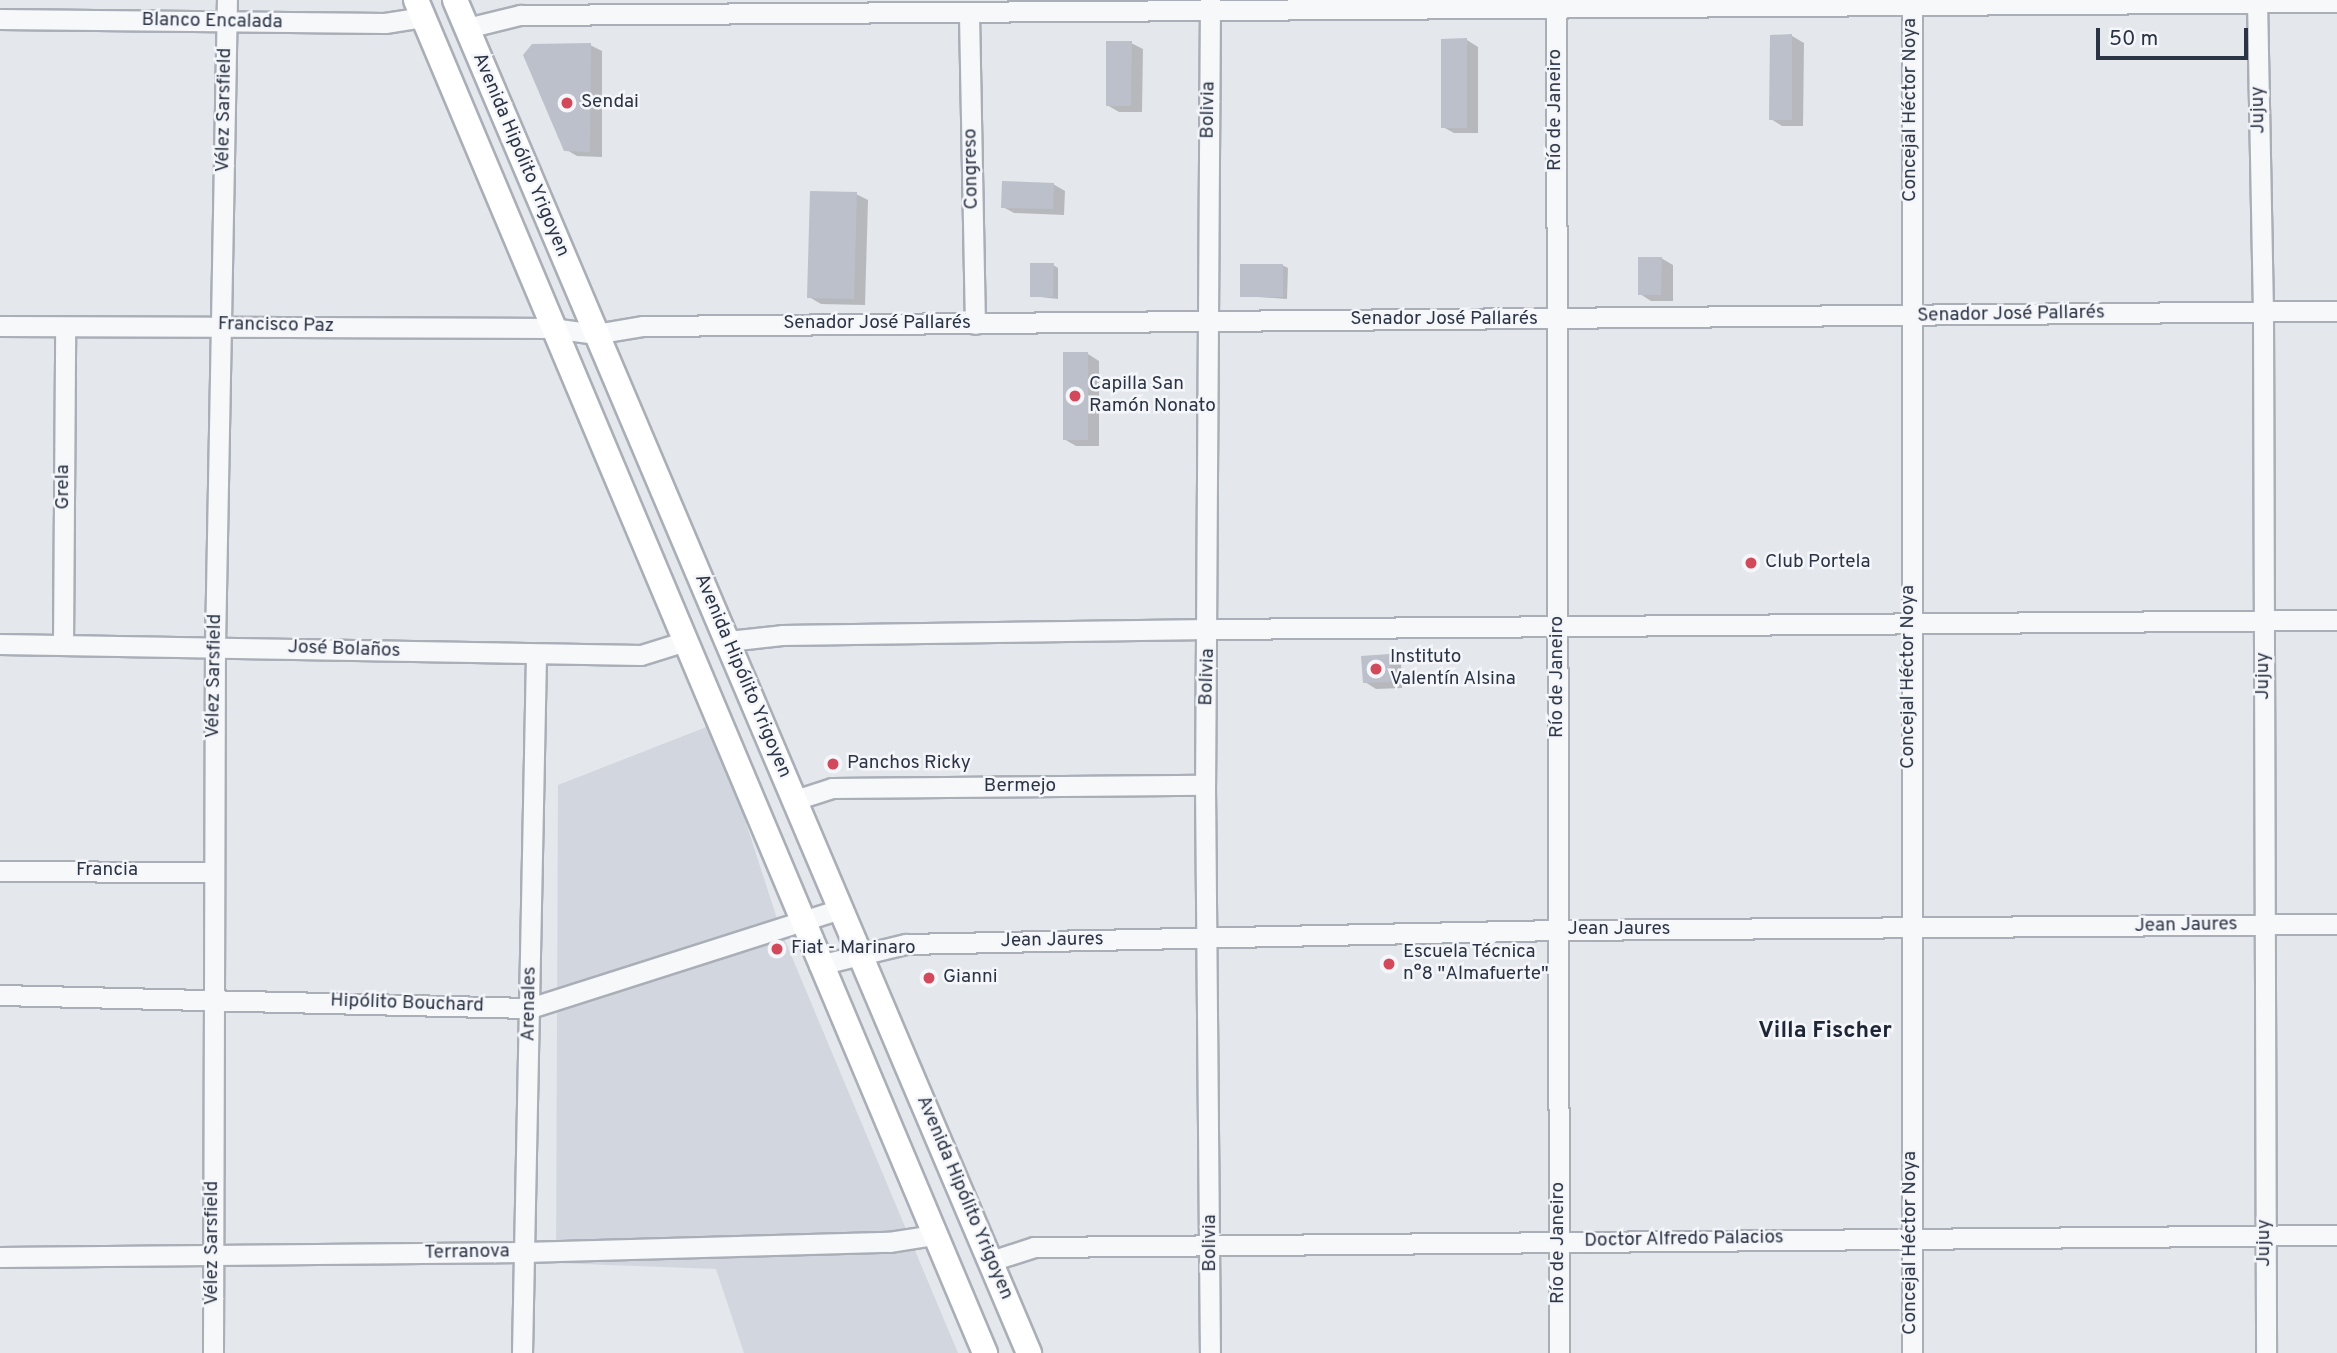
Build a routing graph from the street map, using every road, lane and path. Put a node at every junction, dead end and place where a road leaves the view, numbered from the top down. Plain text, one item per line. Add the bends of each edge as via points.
1 (227, 0) edge
2 (455, 0) edge
3 (2257, 2) edge
4 (2337, 2) edge
5 (1912, 3) edge
6 (1556, 4) edge
7 (1210, 6) edge
8 (420, 9) edge
9 (969, 14) junction
10 (0, 19) edge
11 (226, 22) junction
12 (467, 28) junction
13 (2337, 311) edge
14 (2263, 312) junction
15 (1910, 317) junction
16 (1206, 320) junction
17 (1557, 321) junction
18 (975, 324) junction
19 (221, 325) junction
20 (0, 326) edge
21 (65, 328) junction
22 (552, 328) junction
23 (595, 334) junction
24 (2337, 620) edge
25 (2264, 622) junction
26 (1909, 623) junction
27 (1557, 625) junction
28 (1210, 629) junction
29 (686, 641) junction
30 (728, 642) junction
31 (0, 644) edge
32 (63, 645) junction
33 (215, 646) junction
34 (536, 655) junction
35 (1205, 785) junction
36 (795, 800) junction
37 (0, 870) edge
38 (214, 872) junction
39 (841, 909) junction
40 (801, 922) junction
41 (2337, 924) edge
42 (2266, 925) junction
43 (1558, 930) junction
44 (1909, 930) junction
45 (1208, 939) junction
46 (861, 952) junction
47 (819, 965) junction
48 (0, 995) edge
49 (215, 998) junction
50 (530, 1008) junction
51 (934, 1235) junction
52 (2265, 1236) junction
53 (2337, 1236) edge
54 (1912, 1237) junction
55 (1559, 1242) junction
56 (1211, 1244) junction
57 (524, 1252) junction
58 (213, 1256) junction
59 (0, 1257) edge
60 (991, 1261) junction
61 (212, 1353) edge
62 (522, 1353) edge
63 (985, 1353) edge
64 (1029, 1353) edge
65 (1210, 1353) edge
66 (1559, 1353) edge
67 (1912, 1353) edge
68 (2266, 1353) edge

1 - 11 street, Vélez Sarsfield
2 - 12 main road, Avenida Hipólito Yrigoyen
3 - 4 street
3 - 5 street
3 - 14 street, Jujuy
5 - 6 street
5 - 15 street, Concejal Héctor Noya
6 - 7 street
6 - 17 street, Río de Janeiro
7 - 9 street
7 - 16 street, Bolivia
8 - 11 street, Blanco Encalada via 385,23
8 - 22 main road, Avenida Hipólito Yrigoyen
9 - 12 street via 520,15
9 - 18 street, Congreso
10 - 11 street, Blanco Encalada
11 - 19 street, Vélez Sarsfield
12 - 23 main road, Avenida Hipólito Yrigoyen
13 - 14 street, Senador José Pallarés
14 - 15 street, Senador José Pallarés
14 - 25 street, Jujuy
15 - 17 street, Senador José Pallarés
15 - 26 street, Concejal Héctor Noya
16 - 17 street, Senador José Pallarés
16 - 18 street, Senador José Pallarés
16 - 28 street, Bolivia
17 - 27 street, Río de Janeiro
18 - 23 street, Senador José Pallarés via 643,326
19 - 21 street, Francisco Paz
19 - 22 street, Francisco Paz
19 - 33 street, Vélez Sarsfield
20 - 21 street, Francisco Paz
21 - 32 street, Grela
22 - 23 street, Senador José Pallarés
22 - 29 main road, Avenida Hipólito Yrigoyen
23 - 30 main road, Avenida Hipólito Yrigoyen
24 - 25 street
25 - 26 street
25 - 42 street, Jujuy
26 - 27 street
26 - 44 street, Concejal Héctor Noya
27 - 28 street
27 - 43 street, Río de Janeiro
28 - 30 street via 782,635
28 - 35 street, Bolivia
29 - 34 street, José Bolaños via 641,655
29 - 40 main road, Avenida Hipólito Yrigoyen
30 - 36 main road, Avenida Hipólito Yrigoyen
31 - 32 street, José Bolaños
32 - 33 street, José Bolaños
33 - 34 street, José Bolaños
33 - 38 street, Vélez Sarsfield
34 - 50 street, Arenales
35 - 36 street, Bermejo via 832,788
35 - 45 street, Bolivia
36 - 39 main road, Avenida Hipólito Yrigoyen
37 - 38 street, Francia
38 - 49 street, Vélez Sarsfield
39 - 40 street
39 - 46 main road, Avenida Hipólito Yrigoyen
40 - 47 main road, Avenida Hipólito Yrigoyen
40 - 50 street, Hipólito Bouchard
41 - 42 street, Jean Jaures
42 - 44 street, Jean Jaures
42 - 52 street, Jujuy
43 - 44 street, Jean Jaures
43 - 45 street, Jean Jaures
43 - 55 street, Río de Janeiro
44 - 54 street, Concejal Héctor Noya
45 - 46 street, Jean Jaures via 906,944
45 - 56 street, Bolivia
46 - 47 street, Jean Jaures
46 - 60 main road, Avenida Hipólito Yrigoyen
47 - 51 main road, Avenida Hipólito Yrigoyen
48 - 49 street, Hipólito Bouchard
49 - 50 street, Hipólito Bouchard
49 - 58 street, Vélez Sarsfield
50 - 57 street, Arenales
51 - 57 street, Terranova via 889,1242
51 - 63 main road, Avenida Hipólito Yrigoyen
52 - 53 street, Doctor Alfredo Palacios
52 - 54 street, Doctor Alfredo Palacios
52 - 68 street, Jujuy
54 - 55 street, Doctor Alfredo Palacios
54 - 67 street, Concejal Héctor Noya
55 - 56 street, Doctor Alfredo Palacios
55 - 66 street, Río de Janeiro
56 - 60 street, Doctor Alfredo Palacios via 1034,1247
56 - 65 street, Bolivia
57 - 58 street, Terranova
57 - 62 street, Arenales
58 - 59 street, Terranova
58 - 61 street, Vélez Sarsfield
60 - 64 main road, Avenida Hipólito Yrigoyen

